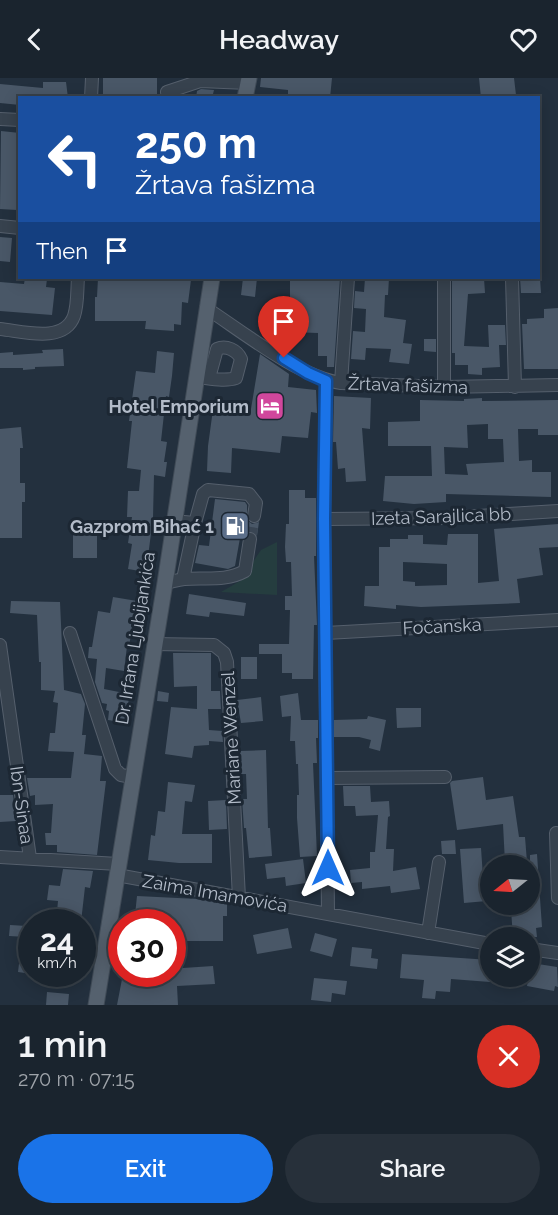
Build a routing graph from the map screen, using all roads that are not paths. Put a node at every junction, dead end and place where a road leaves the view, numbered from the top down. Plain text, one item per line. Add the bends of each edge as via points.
1 (92, 78) edge
2 (247, 86) edge
3 (167, 92) dead end
4 (91, 96) edge
5 (0, 119) edge
6 (18, 120) edge
7 (0, 226) edge
8 (18, 228) edge
9 (78, 279) edge
10 (212, 279) edge
11 (348, 279) edge
12 (444, 279) edge
13 (512, 279) edge
14 (206, 308) junction
15 (0, 329) edge
16 (326, 381) junction
17 (341, 383) junction
18 (558, 385) edge
19 (444, 387) junction
20 (516, 387) junction
21 (558, 511) edge
22 (254, 516) tunnel mouth
23 (324, 519) junction
24 (173, 520) junction
25 (195, 523) junction
26 (250, 539) tunnel mouth
27 (183, 579) junction
28 (165, 583) junction
29 (558, 620) edge
30 (70, 633) dead end
31 (326, 633) junction
32 (154, 644) junction
33 (0, 645) edge
34 (132, 777) junction
35 (445, 777) dead end
36 (328, 778) junction
37 (556, 833) dead end
38 (0, 856) edge
39 (30, 858) junction
40 (439, 862) dead end
41 (117, 869) junction
42 (239, 898) junction
43 (558, 898) edge
44 (328, 914) junction
45 (428, 933) junction
46 (480, 942) edge
47 (540, 950) edge
48 (558, 953) edge
49 (96, 1005) edge

1 - 4 street
2 - 3 street via 200,81
5 - 6 street
7 - 8 street
9 - 15 street via 75,313 62,330 37,333
10 - 14 main road, Dr. Irfana Ljubijankića
11 - 17 street
12 - 19 street
13 - 20 street
14 - 16 street, Žrtava fašizma
14 - 24 main road, Dr. Irfana Ljubijankića via 202,377
16 - 17 street, Žrtava fašizma
16 - 23 street
17 - 19 street, Žrtava fašizma
18 - 20 street, Žrtava fašizma
19 - 20 street, Žrtava fašizma
21 - 23 street, Izeta Sarajlica bb via 446,518
22 - 25 street via 256,503 249,494 208,490 202,494
23 - 31 street
24 - 25 street
24 - 28 main road, Dr. Irfana Ljubijankića
25 - 27 street
26 - 27 street via 244,571 229,578
27 - 28 street
28 - 32 main road, Dr. Irfana Ljubijankića
29 - 31 street, Fočanska
30 - 34 street via 115,769
31 - 36 street
32 - 34 main road, Dr. Irfana Ljubijankića
32 - 42 street, Mariane Wenzel via 214,645 224,653
33 - 39 street, Ibn-Sinaa
34 - 41 main road, Dr. Irfana Ljubijankića
35 - 36 street
36 - 44 street
37 - 43 street
38 - 39 street, Zaima Imamovića
39 - 41 street, Zaima Imamovića
40 - 45 street
41 - 42 street, Zaima Imamovića
41 - 49 main road, Dr. Irfana Ljubijankića
42 - 44 street, Zaima Imamovića
44 - 45 street, Zaima Imamovića
45 - 46 street, Zaima Imamovića
47 - 48 street

